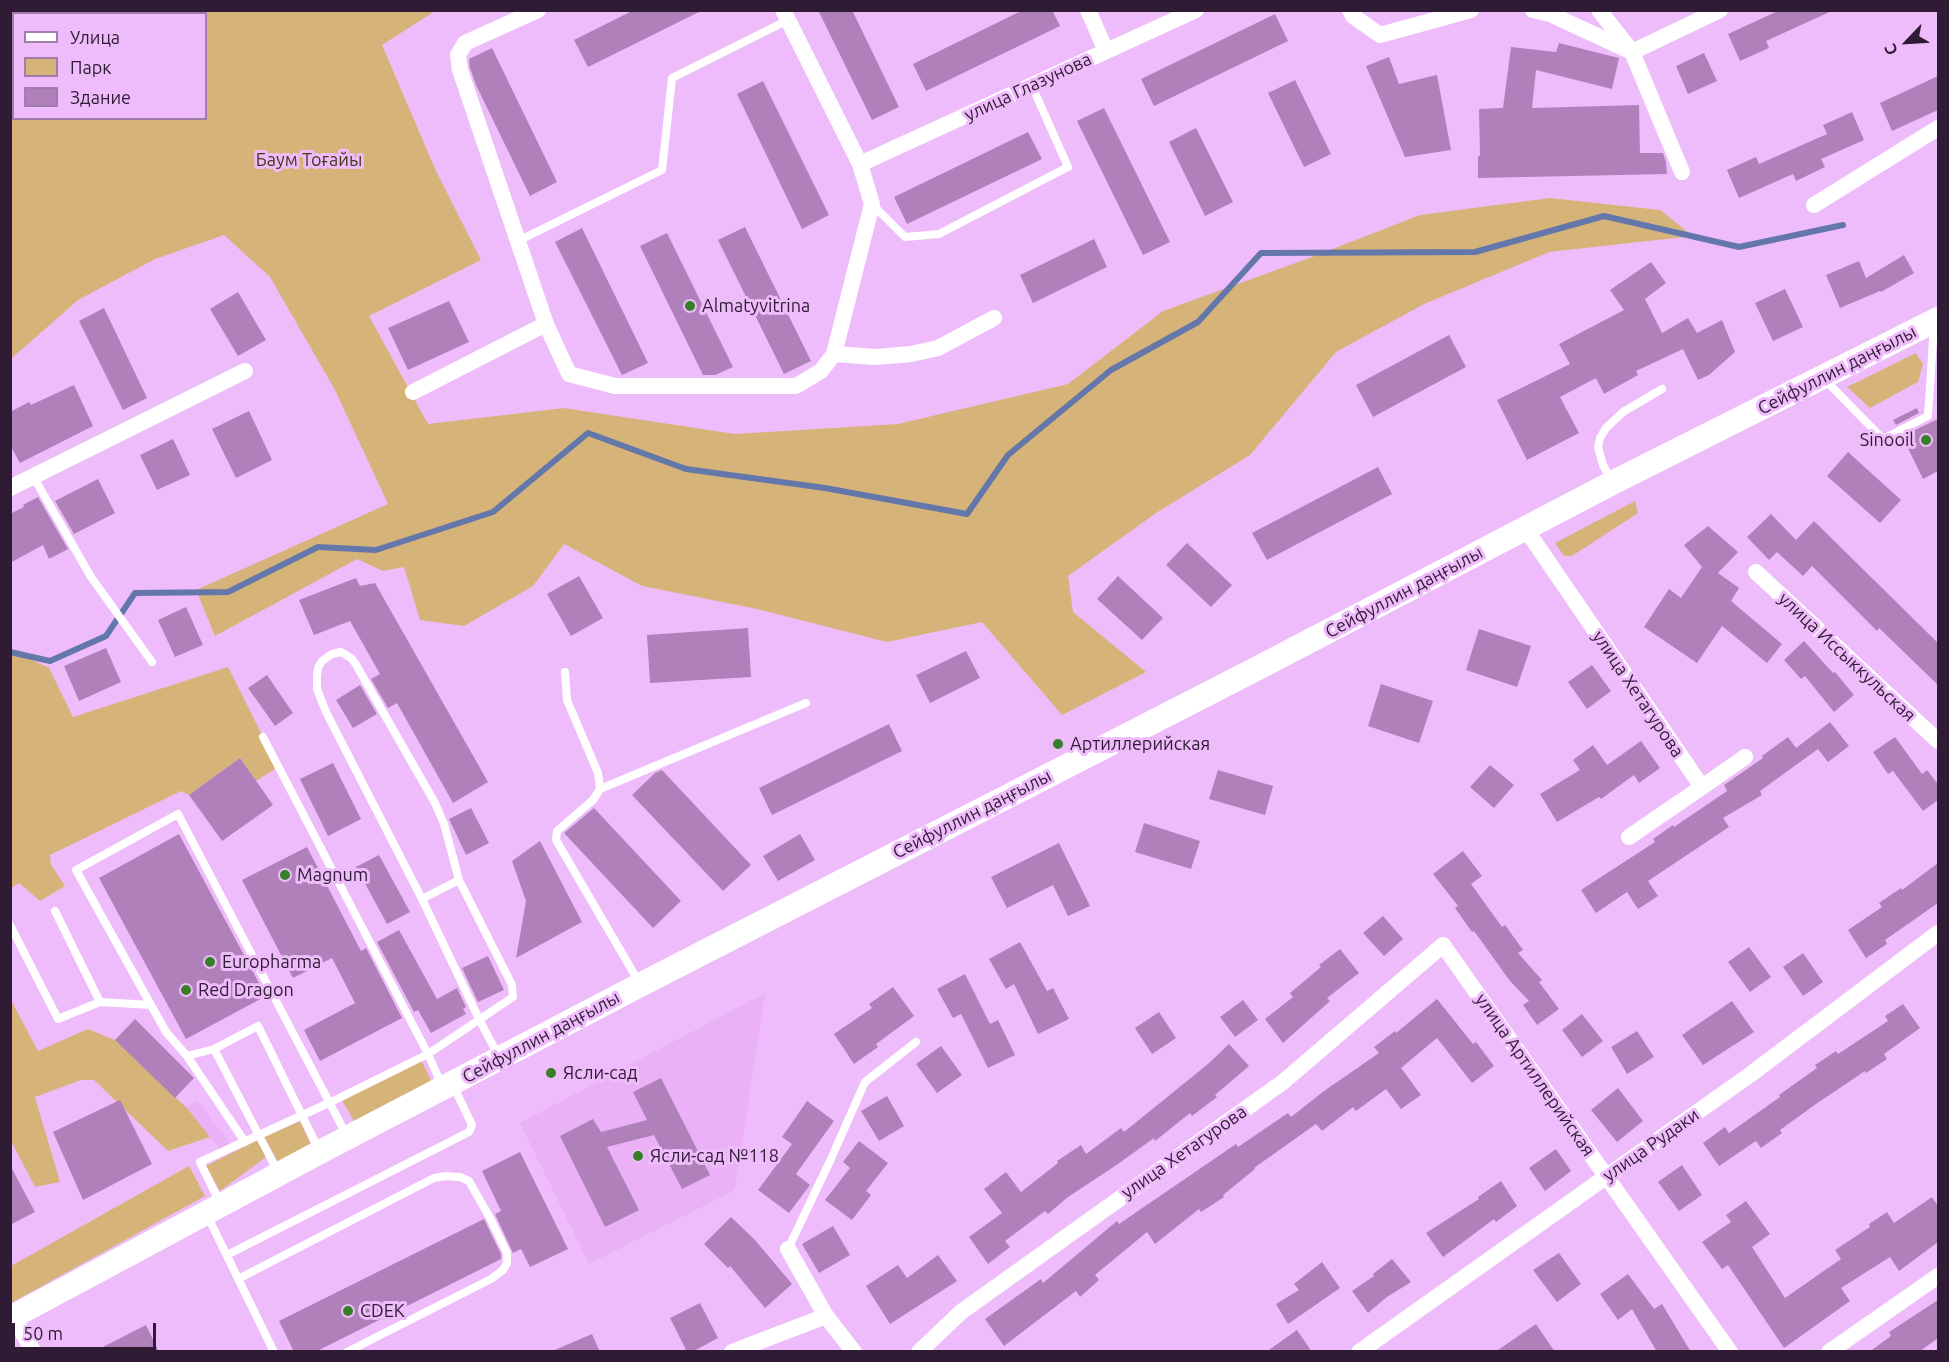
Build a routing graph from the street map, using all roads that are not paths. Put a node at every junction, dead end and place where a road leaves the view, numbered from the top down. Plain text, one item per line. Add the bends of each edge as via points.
1 (538, 10) edge
2 (1088, 10) edge
3 (1196, 10) edge
4 (1350, 10) edge
5 (1471, 10) edge
6 (1533, 10) edge
7 (1599, 10) edge
8 (1720, 10) edge
9 (786, 15) edge
10 (1106, 51) junction
11 (1632, 52) junction
12 (1032, 86) junction
13 (1938, 128) edge
14 (860, 164) junction
15 (1682, 172) dead end
16 (872, 204) junction
17 (1814, 205) dead end
18 (518, 241) junction
19 (994, 318) dead end
20 (1936, 320) edge
21 (546, 324) junction
22 (834, 354) junction
23 (245, 371) dead end
24 (1823, 377) junction
25 (1662, 389) dead end
26 (413, 392) dead end
27 (33, 476) junction
28 (1612, 483) junction
29 (10, 488) edge
30 (1525, 528) junction
31 (1756, 572) dead end
32 (152, 662) dead end
33 (565, 672) dead end
34 (806, 703) dead end
35 (263, 737) dead end
36 (1938, 741) edge
37 (1744, 757) dead end
38 (1702, 787) junction
39 (600, 789) junction
40 (1629, 837) dead end
41 (459, 880) junction
42 (422, 899) junction
43 (55, 911) dead end
44 (10, 925) edge
45 (1938, 933) edge
46 (1443, 945) joint
47 (640, 985) junction
48 (100, 1002) junction
49 (151, 1005) junction
50 (480, 1021) junction
51 (916, 1042) dead end
52 (214, 1049) junction
53 (428, 1054) junction
54 (187, 1056) junction
55 (500, 1058) junction
56 (448, 1086) junction
57 (331, 1102) junction
58 (301, 1116) junction
59 (260, 1135) junction
60 (348, 1138) junction
61 (245, 1142) junction
62 (320, 1152) junction
63 (279, 1175) junction
64 (1606, 1177) junction
65 (214, 1210) junction
66 (788, 1249) joint
67 (227, 1255) junction
68 (1938, 1276) edge
69 (238, 1278) junction
70 (826, 1316) junction
71 (12, 1318) edge
72 (34, 1352) edge
73 (274, 1352) edge
74 (347, 1352) edge
75 (732, 1352) edge
76 (854, 1352) edge
77 (919, 1352) edge
78 (1359, 1352) edge
79 (1730, 1352) edge
80 (1829, 1352) edge

1 - 18 street via 465,43 458,55
2 - 10 street
3 - 10 street, улица Глазунова
4 - 5 street via 1380,35
6 - 11 street
7 - 11 street
8 - 11 street
9 - 14 street
9 - 18 lane via 672,78 662,170
10 - 12 street, улица Глазунова
11 - 15 street
12 - 14 street, улица Глазунова
12 - 16 lane via 1068,167 939,234 906,237
13 - 17 street
14 - 16 street
16 - 22 street
18 - 21 street
19 - 22 street via 938,348 876,357
20 - 24 main road, Сейфуллин даңғылы
20 - 24 lane via 1928,416 1883,439
21 - 22 street via 569,374 615,386 796,386 821,371
21 - 26 street
23 - 27 street
24 - 28 main road, Сейфуллин даңғылы
25 - 28 lane via 1613,420 1600,438 1598,447
27 - 29 street
27 - 32 lane via 92,577
28 - 30 main road, Сейфуллин даңғылы
30 - 38 street, улица Хетагурова
30 - 47 main road, Сейфуллин даңғылы
31 - 36 street, улица Иссыккульская
33 - 39 lane via 567,700 598,773
34 - 39 lane
35 - 53 lane
37 - 38 street
38 - 40 street
39 - 47 lane via 594,800 557,831 556,840
41 - 42 lane
41 - 42 lane via 435,803 351,658 341,652 332,654 318,668 317,689
41 - 50 lane via 514,989 511,1000
42 - 50 lane
43 - 48 lane
44 - 48 lane via 58,1019
45 - 64 street, улица Рудаки
46 - 64 street, улица Артиллерийская
46 - 77 street, улица Хетагурова via 1283,1082 961,1312
47 - 55 main road, Сейфуллин даңғылы
48 - 49 lane
49 - 54 lane via 166,1032
49 - 57 lane via 76,870 178,814
50 - 53 lane
50 - 55 lane
51 - 66 lane via 865,1082
52 - 54 lane
52 - 58 lane via 258,1026
52 - 59 lane
53 - 56 lane
53 - 57 lane
54 - 61 lane
55 - 56 main road, Сейфуллин даңғылы
56 - 60 main road, Сейфуллин даңғылы
56 - 67 lane via 472,1125 468,1132
57 - 58 lane
57 - 60 lane
58 - 59 lane
58 - 62 lane
59 - 61 lane
59 - 63 lane
60 - 62 main road, Сейфуллин даңғылы
61 - 65 lane via 200,1162
62 - 63 main road, Сейфуллин даңғылы
63 - 65 main road, Сейфуллин даңғылы
64 - 78 street, улица Рудаки
64 - 79 street, улица Артиллерийская
65 - 67 lane
65 - 71 main road, Сейфуллин даңғылы
66 - 70 street
67 - 69 lane
68 - 80 street
69 - 73 lane
69 - 74 lane via 434,1178 460,1177 469,1181 507,1253 503,1270
70 - 75 street
70 - 76 street
71 - 72 street

